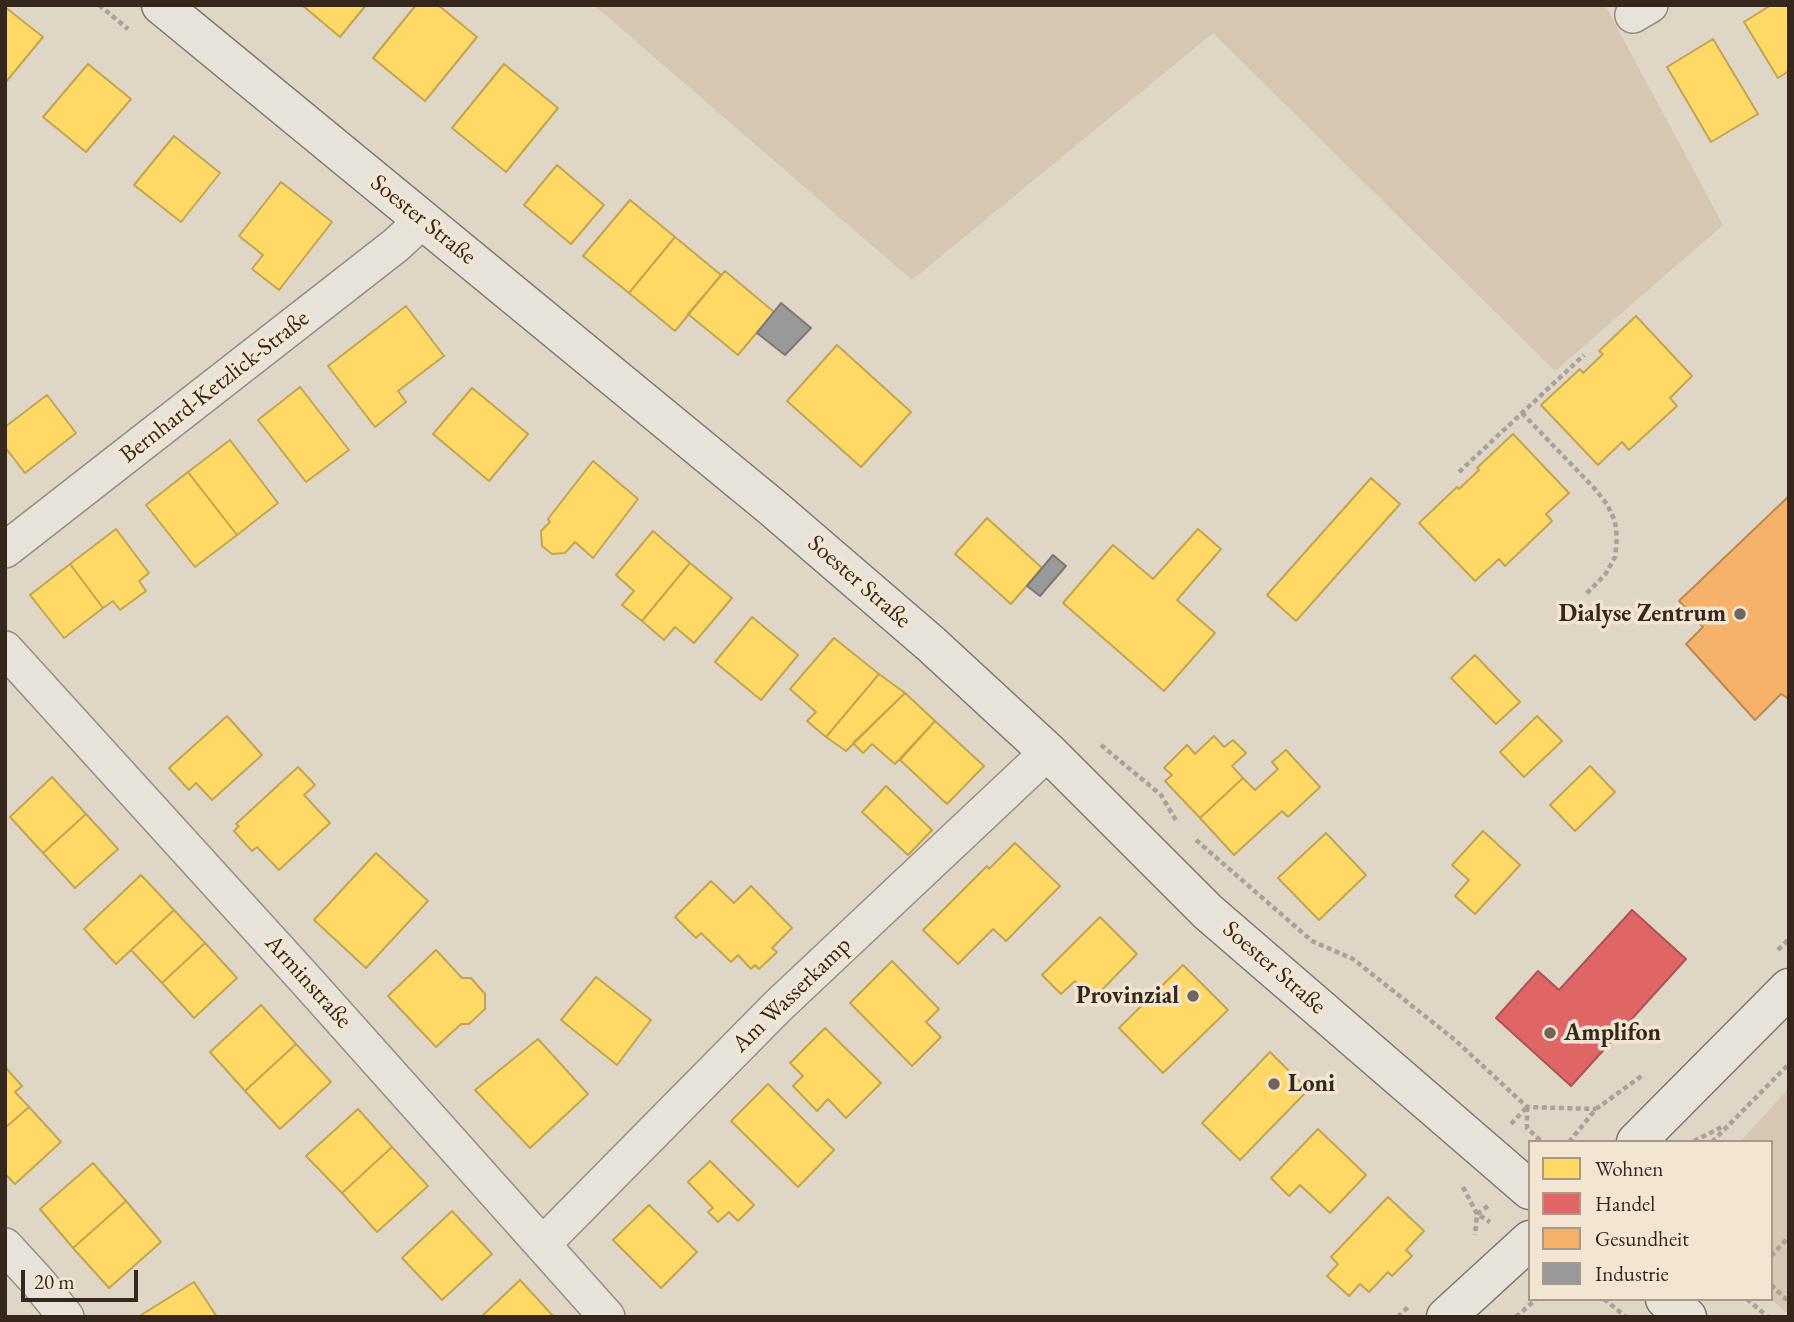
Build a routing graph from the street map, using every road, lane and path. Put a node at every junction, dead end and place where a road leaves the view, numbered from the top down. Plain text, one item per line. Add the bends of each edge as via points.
1 (99, 5) edge
2 (161, 5) edge
3 (131, 31) dead end
4 (422, 220) junction
5 (1584, 355) dead end
6 (1522, 413) junction
7 (1459, 472) dead end
8 (5, 550) edge
9 (1586, 594) dead end
10 (5, 649) edge
11 (1048, 752) junction
12 (1789, 988) edge
13 (1789, 1064) edge
14 (1729, 1123) junction
15 (1540, 1140) edge
16 (1571, 1140) edge
17 (1638, 1140) edge
18 (1698, 1140) edge
19 (1714, 1140) edge
20 (1460, 1180) dead end
21 (1528, 1188) edge
22 (1789, 1237) edge
23 (1475, 1238) dead end
24 (1528, 1241) edge
25 (543, 1244) junction
26 (5, 1246) edge
27 (1773, 1254) edge
28 (1773, 1287) edge
29 (1534, 1301) edge
30 (1606, 1301) edge
31 (1667, 1301) edge
32 (1749, 1301) edge
33 (1789, 1302) edge
34 (1431, 1309) edge
35 (66, 1317) edge
36 (607, 1317) edge
37 (1398, 1317) edge
38 (1516, 1317) edge
39 (1626, 1317) edge
40 (1687, 1317) edge
41 (1768, 1317) edge

1 - 3 path
2 - 4 main road, Soester Straße
4 - 8 street, Bernhard-Ketzlick-Straße via 364,271
4 - 11 main road, Soester Straße via 773,508
5 - 6 path
6 - 7 path
6 - 9 path via 1595,489 1615,521 1615,557
10 - 25 street, Arminstraße
11 - 21 main road, Soester Straße via 1209,912
11 - 25 street, Am Wasserkamp via 778,1006
12 - 17 main road
13 - 14 path
14 - 18 path
14 - 19 path
15 - 16 path via 1527,1128 1527,1107 1596,1109
20 - 23 path via 1477,1214
22 - 27 path
24 - 34 main road
25 - 36 street, Arminstraße
26 - 35 street
28 - 33 path
29 - 38 path
30 - 39 path
31 - 40 main road
32 - 41 path
34 - 37 path

